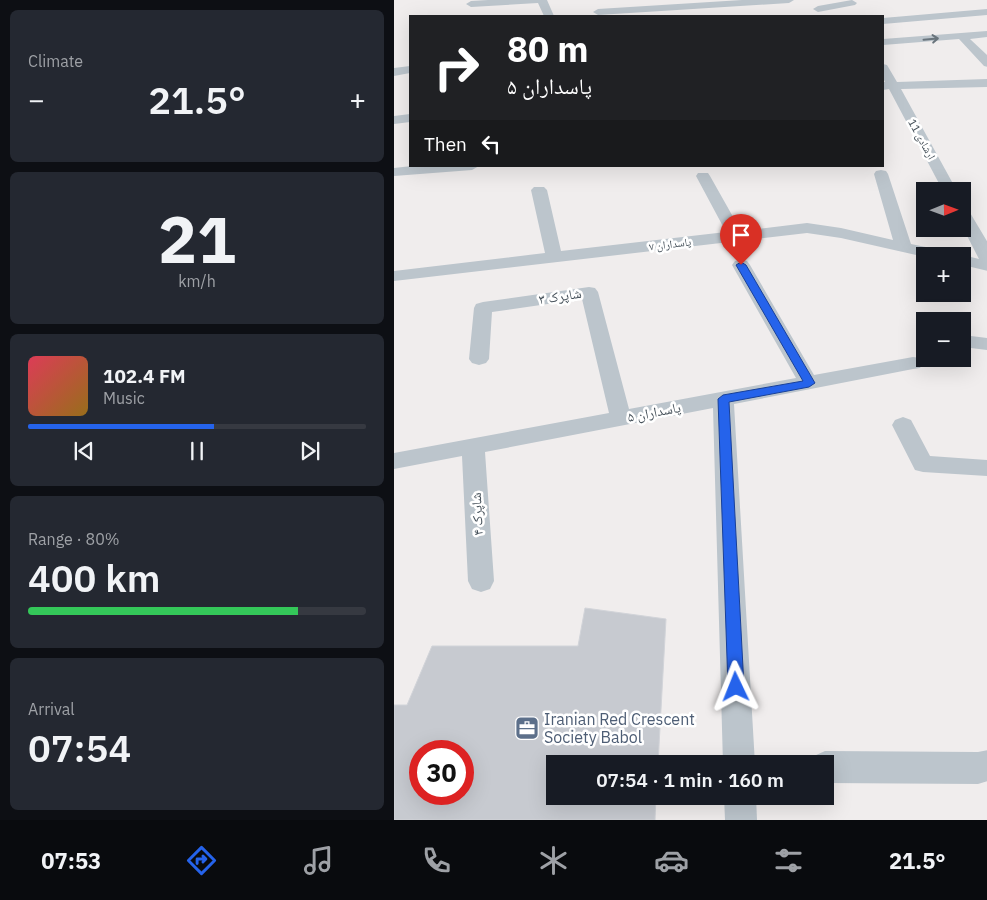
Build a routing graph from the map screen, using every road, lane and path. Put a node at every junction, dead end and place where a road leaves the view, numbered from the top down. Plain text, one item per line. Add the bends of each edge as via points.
1 (536, 0) edge
2 (542, 0) edge
3 (789, 0) edge
4 (771, 1) edge
5 (501, 2) junction
6 (590, 2) dead end
7 (702, 3) edge
8 (852, 3) dead end
9 (471, 4) dead end
10 (818, 8) edge
11 (894, 9) dead end
12 (987, 12) edge
13 (600, 14) edge
14 (956, 14) junction
15 (501, 15) edge
16 (550, 15) edge
17 (884, 21) edge
18 (907, 24) junction
19 (985, 34) edge
20 (962, 36) junction
21 (884, 42) edge
22 (987, 64) edge
23 (409, 70) edge
24 (884, 71) edge
25 (394, 72) edge
26 (987, 83) edge
27 (888, 86) edge
28 (409, 118) edge
29 (394, 120) edge
30 (459, 167) edge
31 (394, 172) edge
32 (880, 174) dead end
33 (703, 176) dead end
34 (945, 182) edge
35 (539, 190) dead end
36 (972, 230) edge
37 (736, 236) junction
38 (904, 247) junction
39 (916, 250) edge
40 (554, 257) junction
41 (987, 258) edge
42 (971, 262) edge
43 (741, 265) dead end
44 (987, 266) edge
45 (394, 276) edge
46 (971, 342) edge
47 (987, 344) edge
48 (478, 360) dead end
49 (913, 363) dead end
50 (809, 383) junction
51 (723, 399) junction
52 (621, 419) junction
53 (903, 425) dead end
54 (473, 446) junction
55 (394, 461) edge
56 (987, 468) edge
57 (481, 581) dead end
58 (739, 755) edge
59 (987, 765) edge
60 (834, 768) edge
61 (740, 805) edge
62 (741, 820) edge

1 - 5 street
2 - 16 street
3 - 4 street
4 - 7 street
5 - 9 street
5 - 15 street
6 - 13 street
7 - 13 street
8 - 10 street
11 - 18 street
12 - 14 street
14 - 18 street
14 - 19 street
17 - 18 street
19 - 20 street
21 -> 20 street
20 - 22 street
23 - 25 street
24 - 27 street, ارشادی 11
26 - 27 street
27 - 34 street, ارشادی 11
28 - 29 street
30 - 31 street
32 - 38 street
33 - 37 street
35 - 40 street
36 - 41 street
37 - 38 street, پاسداران ۷ via 807,228
37 - 40 street, پاسداران ۷
38 - 39 street, پاسداران ۷
40 - 45 street, پاسداران ۷
42 - 44 street
43 - 50 street
46 - 47 street
48 - 52 street, شاپرک ۳ via 483,308 589,292
49 - 50 street, پاسداران ۵
50 - 51 street, پاسداران ۵
51 - 52 street, پاسداران ۵
51 - 58 street
52 - 54 street, پاسداران ۵
53 - 56 street via 923,464
54 - 55 street, پاسداران ۵
54 - 57 street, شاپرک ۴
59 - 60 street via 978,768
61 - 62 street

